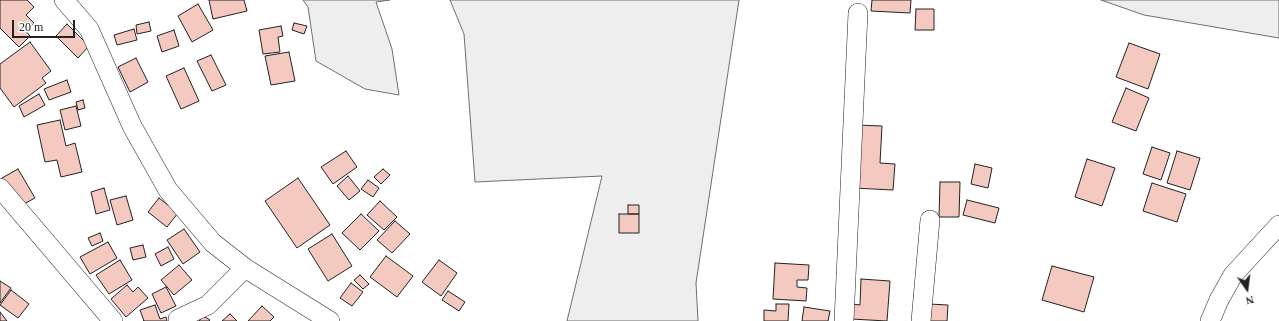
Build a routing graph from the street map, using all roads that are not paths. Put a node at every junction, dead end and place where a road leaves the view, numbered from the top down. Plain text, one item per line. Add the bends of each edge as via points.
1 (64, 0) edge
2 (858, 13) dead end
3 (0, 188) edge
4 (930, 220) dead end
5 (1279, 225) edge
6 (244, 268) junction
7 (178, 319) dead end
8 (113, 321) edge
9 (330, 321) edge
10 (844, 321) edge
11 (921, 321) edge
12 (1210, 321) edge

1 - 6 street via 89,29 132,126 168,190 213,243
2 - 10 street
3 - 8 street
4 - 11 street
5 - 12 street via 1233,275 1218,300
6 - 7 street via 208,305
6 - 9 street

